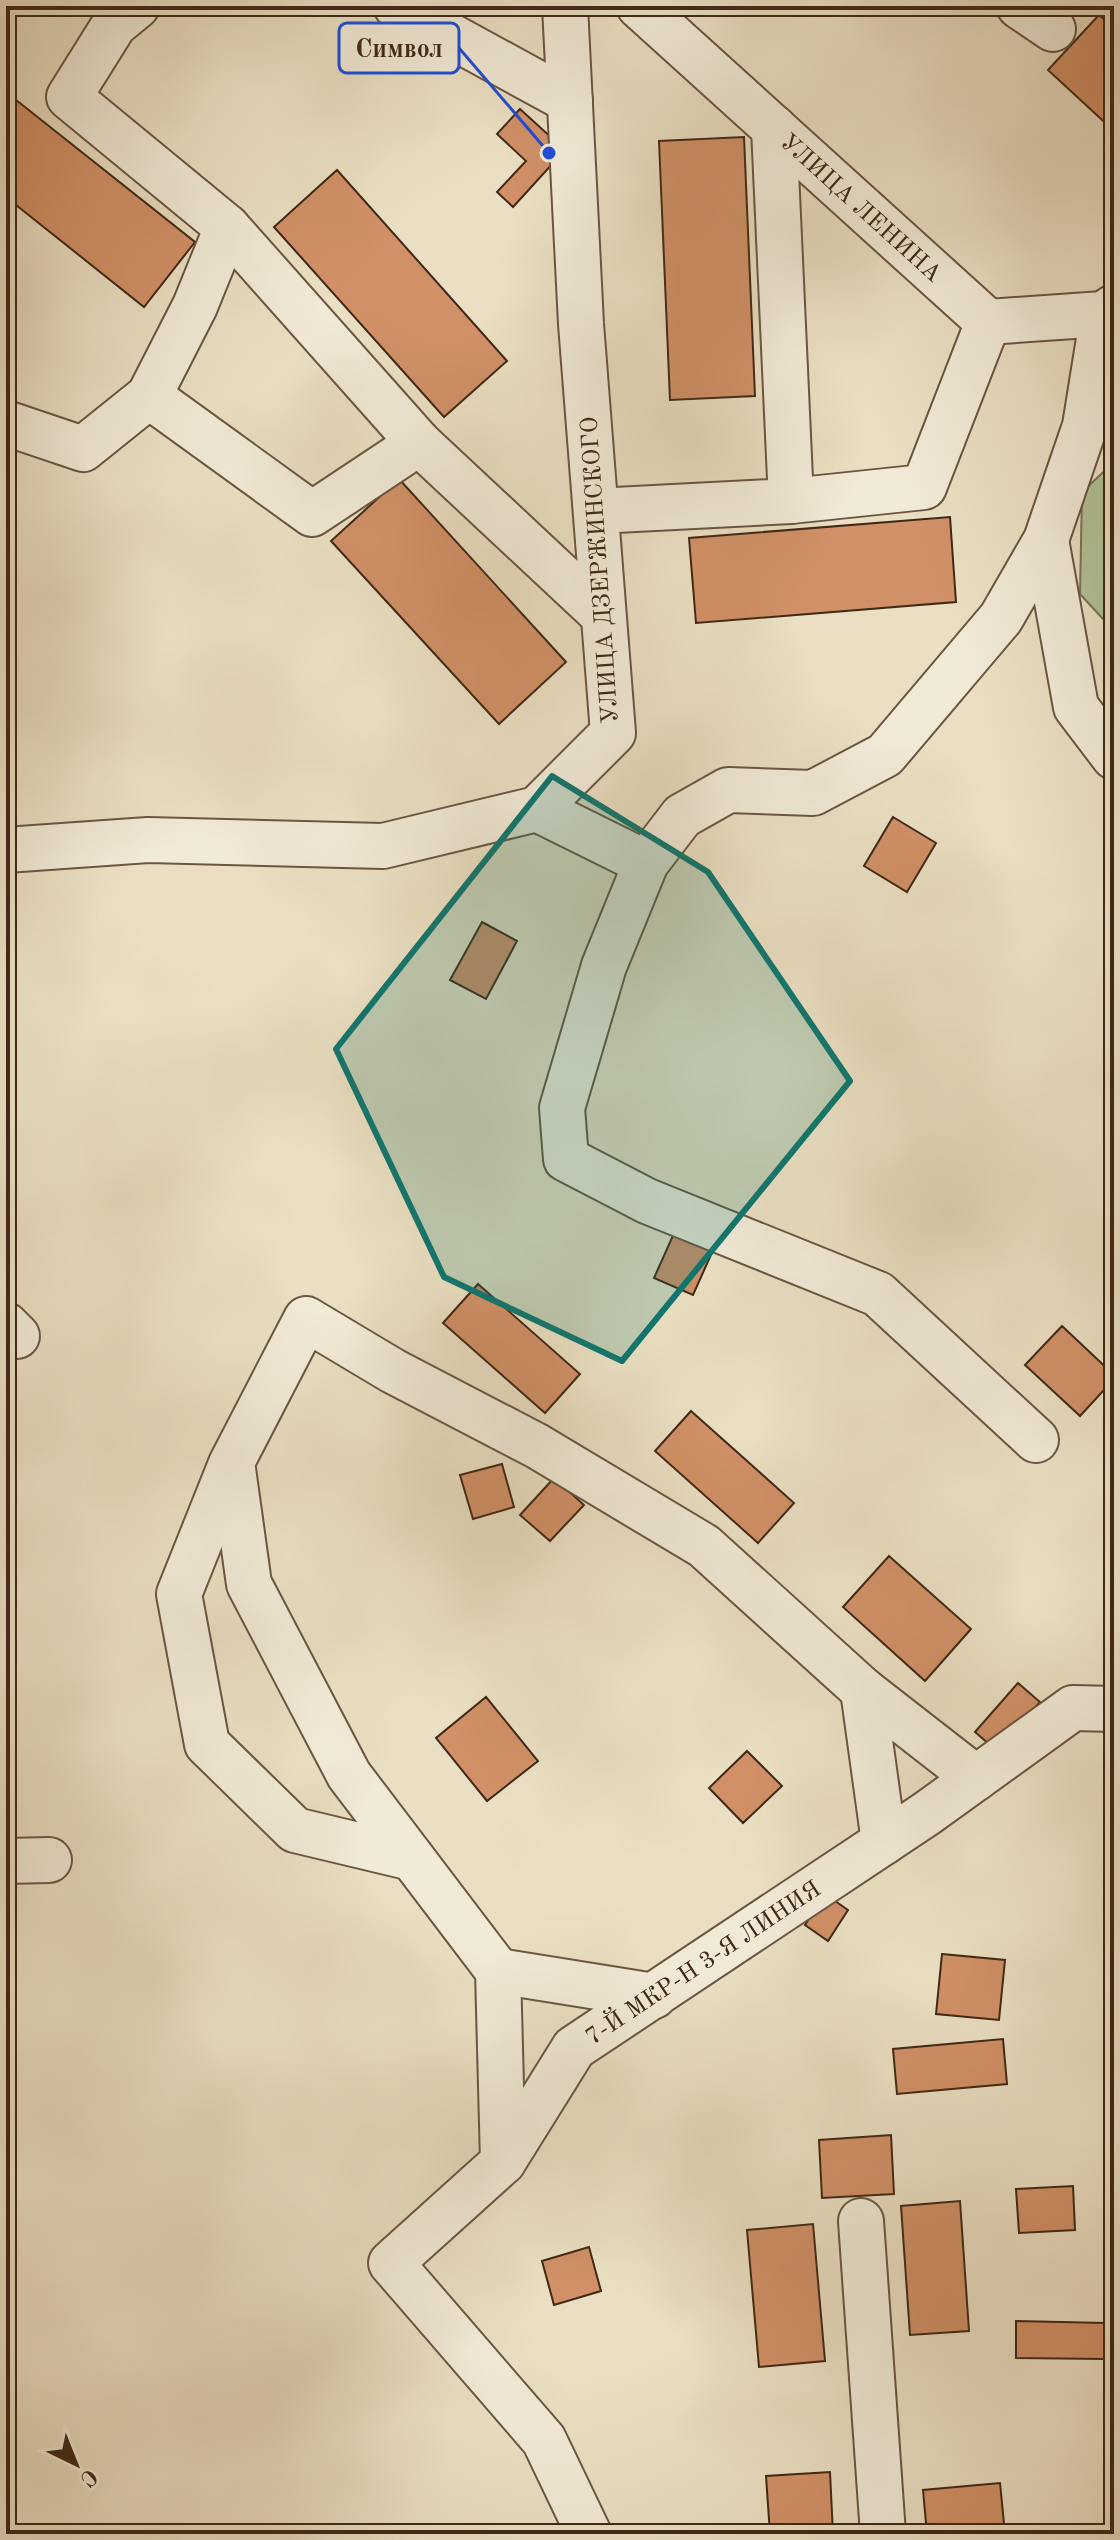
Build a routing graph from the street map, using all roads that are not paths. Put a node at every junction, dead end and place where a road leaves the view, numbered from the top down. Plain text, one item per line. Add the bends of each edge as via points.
1 (396, 6) edge
2 (565, 6) edge
3 (639, 6) edge
4 (113, 12) edge
5 (570, 101) junction
6 (774, 128) junction
7 (227, 227) junction
8 (1109, 310) edge
9 (988, 322) junction
10 (149, 396) junction
11 (6, 423) edge
12 (419, 443) junction
13 (791, 501) junction
14 (596, 511) junction
15 (1046, 540) junction
16 (603, 615) junction
17 (1114, 757) edge
18 (537, 809) junction
19 (6, 850) edge
20 (646, 863) junction
21 (1036, 1440) dead end
22 (232, 1462) junction
23 (863, 1690) junction
24 (1114, 1709) edge
25 (976, 1778) junction
26 (884, 1842) junction
27 (412, 1858) junction
28 (49, 1860) dead end
29 (6, 1861) edge
30 (498, 1971) junction
31 (654, 1996) junction
32 (503, 2162) junction
33 (861, 2221) dead end
34 (589, 2534) edge
35 (883, 2534) edge

1 - 5 street
2 - 5 street, УЛИЦА ДЗЕРЖИНСКОГО
3 - 6 street, УЛИЦА ЛЕНИНА
4 - 7 street via 69,97
5 - 14 street, УЛИЦА ДЗЕРЖИНСКОГО
6 - 9 street, УЛИЦА ЛЕНИНА
6 - 13 street
7 - 10 street via 195,306
7 - 12 street
8 - 9 street
8 - 15 street via 1085,426
9 - 13 street via 924,487
10 - 11 street via 83,449
10 - 12 street via 312,514
12 - 16 street
13 - 14 street
14 - 16 street, УЛИЦА ДЗЕРЖИНСКОГО
15 - 17 street via 1076,707
15 - 20 street via 1001,618 885,755 813,793 728,790 682,816
16 - 18 street, УЛИЦА ДЗЕРЖИНСКОГО via 613,733
18 - 19 street via 383,846 148,840
18 - 20 street
20 - 21 street via 604,966 562,1108 566,1159 647,1201 878,1294
22 - 23 street via 306,1319 537,1446 704,1546
22 - 27 street via 249,1584 349,1775
22 - 27 street via 179,1594 207,1744 295,1830
23 - 25 street
23 - 26 street
24 - 25 street, 7-Й МКР-Н 3-Я ЛИНИЯ via 1073,1708
25 - 26 street, 7-Й МКР-Н 3-Я ЛИНИЯ
26 - 31 street, 7-Й МКР-Н 3-Я ЛИНИЯ
27 - 30 street
28 - 29 street
30 - 31 street
30 - 32 street
31 - 32 street, 7-Й МКР-Н 3-Я ЛИНИЯ via 574,2048
32 - 34 street, 7-Й МКР-Н 3-Я ЛИНИЯ via 391,2263 544,2440
33 - 35 street

